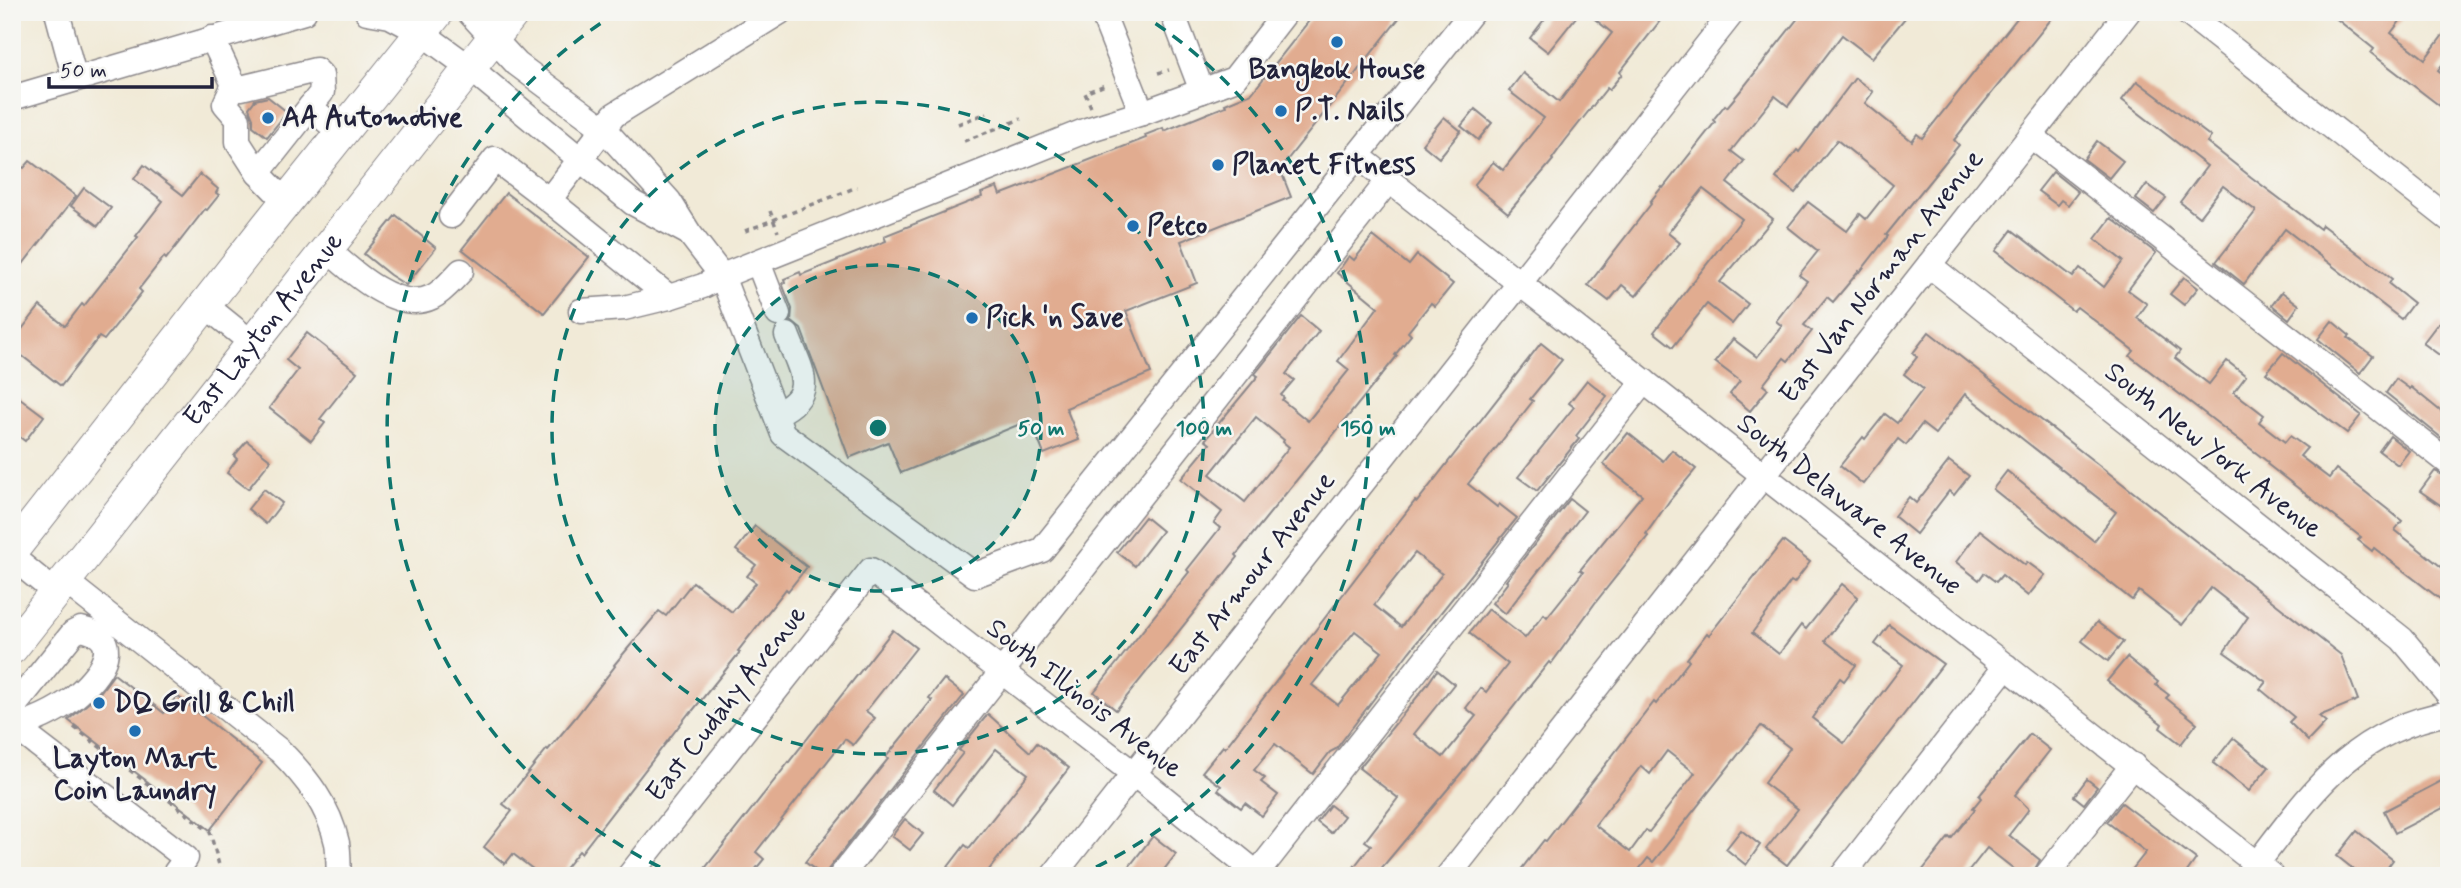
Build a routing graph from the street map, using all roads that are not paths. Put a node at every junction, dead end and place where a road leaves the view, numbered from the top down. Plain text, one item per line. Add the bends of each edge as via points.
1 (304, 12) edge
2 (368, 12) edge
3 (469, 12) edge
4 (514, 12) edge
5 (780, 12) edge
6 (1102, 12) edge
7 (1172, 12) edge
8 (1286, 12) edge
9 (1472, 12) edge
10 (1733, 12) edge
11 (2128, 12) edge
12 (2186, 12) edge
13 (59, 13) edge
14 (251, 19) edge
15 (430, 23) edge
16 (212, 38) junction
17 (493, 38) junction
18 (470, 68) junction
19 (75, 79) junction
20 (234, 85) junction
21 (1202, 91) junction
22 (12, 98) edge
23 (310, 107) junction
24 (1142, 113) junction
25 (603, 128) junction
26 (341, 133) junction
27 (2031, 136) junction
28 (1358, 156) junction
29 (580, 159) junction
30 (258, 173) junction
31 (1389, 180) junction
32 (549, 200) junction
33 (286, 202) junction
34 (451, 216) dead end
35 (2449, 219) edge
36 (689, 233) junction
37 (327, 249) junction
38 (758, 262) junction
39 (1929, 265) junction
40 (461, 271) dead end
41 (722, 276) junction
42 (1520, 283) junction
43 (669, 297) junction
44 (205, 305) junction
45 (581, 311) dead end
46 (252, 343) junction
47 (1644, 381) junction
48 (776, 414) junction
49 (2449, 463) edge
50 (1764, 475) junction
51 (12, 554) edge
52 (871, 570) joint
53 (61, 587) junction
54 (12, 648) edge
55 (2006, 666) junction
56 (1001, 672) junction
57 (2449, 695) edge
58 (2449, 713) edge
59 (14, 729) edge
60 (2133, 765) junction
61 (1134, 774) junction
62 (2259, 872) edge
63 (1257, 875) edge
64 (173, 876) edge
65 (339, 876) edge
66 (629, 876) edge
67 (841, 876) edge
68 (1053, 876) edge
69 (1448, 876) edge
70 (1842, 876) edge
71 (2046, 876) edge

1 - 14 street
2 - 15 street
3 - 17 street
4 - 17 main road, East Layton Avenue
5 - 25 street via 614,115
6 - 24 street
7 - 21 street
8 - 21 street via 1234,79
9 - 28 street
10 - 42 street, East Armour Avenue
11 - 27 street, East Van Norman Avenue
12 - 35 street
13 - 19 street
14 - 16 street
15 - 18 street
15 - 26 main road
16 - 19 street
16 - 20 street
17 - 18 main road, East Layton Avenue
17 - 25 street via 517,64
18 - 29 street
18 - 37 main road, East Layton Avenue
19 - 22 street
20 - 23 street via 241,88 316,70 321,75 322,92
20 - 30 street via 225,104 238,119 238,142
21 - 24 street
23 - 26 street
23 - 30 street
24 - 38 street via 1087,130
25 - 29 street
25 - 36 street via 669,201
26 - 33 main road
27 - 39 street, East Van Norman Avenue
27 - 49 street
28 - 31 street, South Delaware Avenue
28 - 48 street via 1042,550 975,575 783,433
29 - 32 street
29 - 36 street via 633,203
30 - 33 street
31 - 42 street, South Delaware Avenue
31 - 56 street
32 - 34 street via 495,159
32 - 43 street
33 - 44 main road
36 - 41 street
37 - 40 street via 381,292 410,302 432,298
37 - 46 main road, East Layton Avenue
38 - 41 street
38 - 48 street via 805,382 801,395
39 - 50 street, East Van Norman Avenue
39 - 57 street, South New York Avenue via 2402,639
41 - 43 street
41 - 48 street
42 - 47 street, South Delaware Avenue
42 - 61 street, East Armour Avenue
43 - 45 street via 624,308
44 - 46 street
44 - 51 main road
46 - 53 main road, East Layton Avenue
47 - 50 street, South Delaware Avenue
47 - 63 street
50 - 55 street, South Delaware Avenue
50 - 69 street, East Van Norman Avenue
51 - 53 street
52 - 56 street, South Illinois Avenue
52 - 66 street, East Cudahy Avenue
53 - 54 main road, East Layton Avenue
53 - 65 street via 280,751 304,775 333,831
55 - 60 street, South Delaware Avenue
55 - 70 street
56 - 61 street, South Illinois Avenue
56 - 67 street
58 - 62 street via 2423,718 2353,753 2316,788
59 - 59 street via 15,705 72,633 80,629 102,638 106,649 101,668 78,694
59 - 64 street via 186,859
60 - 62 street, South Delaware Avenue
60 - 71 street
61 - 63 street, South Illinois Avenue
61 - 68 street, East Armour Avenue

